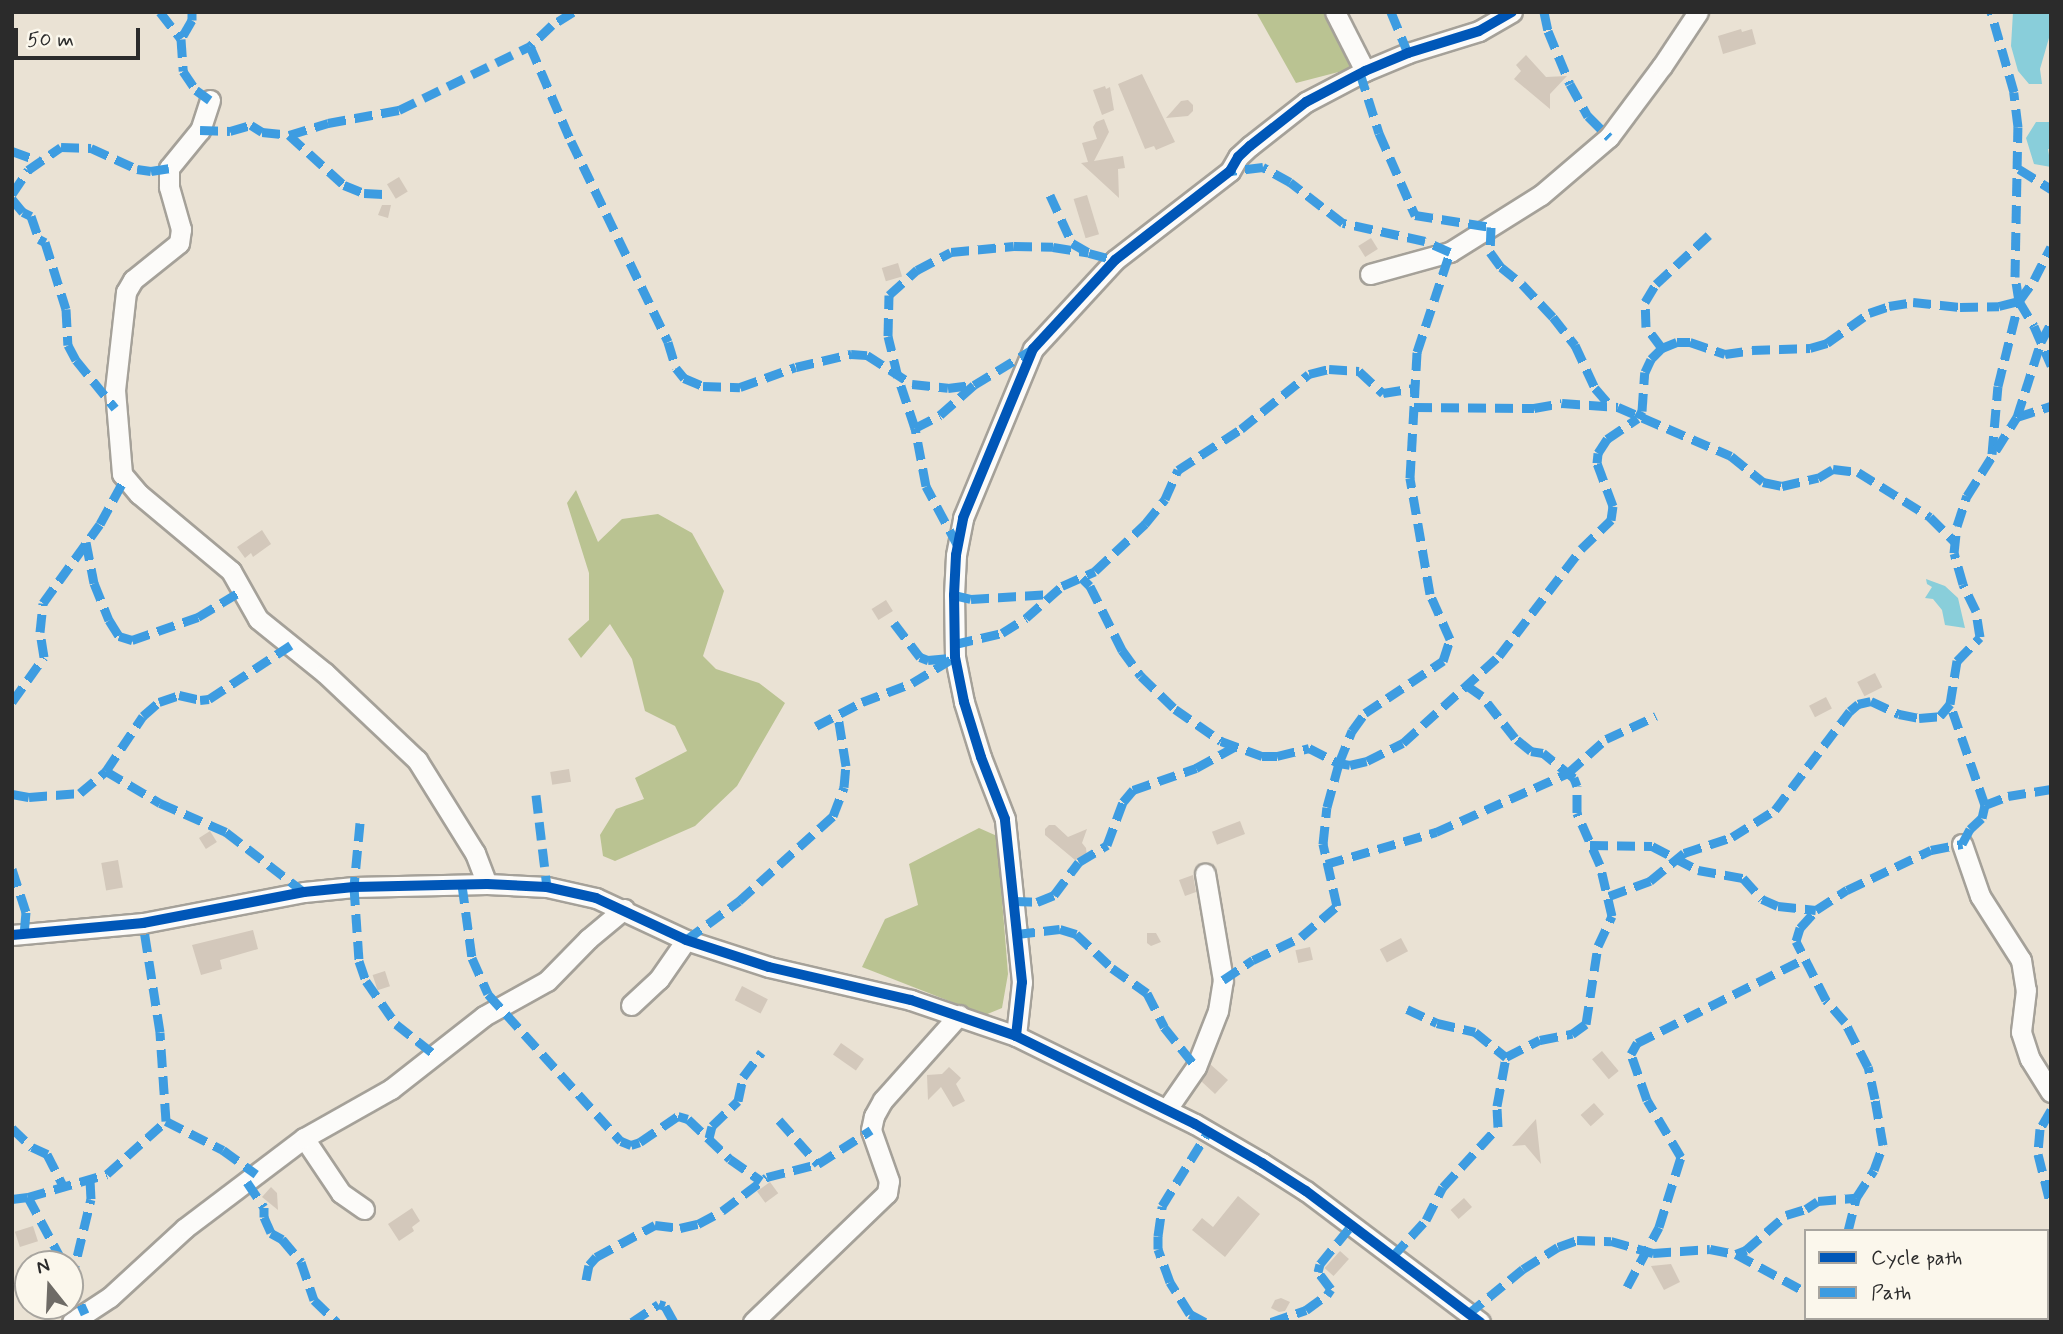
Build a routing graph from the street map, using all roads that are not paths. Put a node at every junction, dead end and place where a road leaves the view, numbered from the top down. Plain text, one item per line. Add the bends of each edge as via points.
1 (1335, 12) edge
2 (1512, 12) edge
3 (1698, 12) edge
4 (1365, 71) junction
5 (210, 100) dead end
6 (1370, 274) dead end
7 (1962, 844) dead end
8 (1205, 874) dead end
9 (487, 884) junction
10 (624, 909) junction
11 (12, 935) edge
12 (687, 940) junction
13 (631, 1005) dead end
14 (959, 1015) junction
15 (1016, 1036) junction
16 (2051, 1092) edge
17 (1167, 1109) junction
18 (304, 1138) junction
19 (364, 1209) dead end
20 (72, 1322) edge
21 (753, 1322) edge
22 (1480, 1322) edge

1 - 4 street
2 - 4 street via 1479,31
3 - 6 street via 1609,136 1541,195 1450,252
4 - 15 street via 1306,102 1266,131 1230,171 1115,260 1070,305 1033,349 963,517 956,555 955,657 981,757 1005,819 1022,982
5 - 9 street via 200,130 169,168 169,187 181,229 179,243 133,280 126,292 115,390 121,474 231,571 258,619 325,673 417,760 475,853
7 - 16 street via 1980,896 2021,960 2026,990 2021,1032 2030,1059
8 - 17 street via 1223,980 1218,1011 1196,1068
9 - 10 street via 547,887
9 - 11 street via 304,891 143,923
10 - 12 street
10 - 18 street via 547,981 484,1016 391,1089
12 - 13 street via 659,979
12 - 14 street via 769,967
14 - 15 street
14 - 21 street via 874,1116 871,1130 889,1181 887,1193
15 - 17 street
17 - 22 street via 1306,1191
18 - 19 street via 341,1193
18 - 20 street via 185,1228 110,1297

